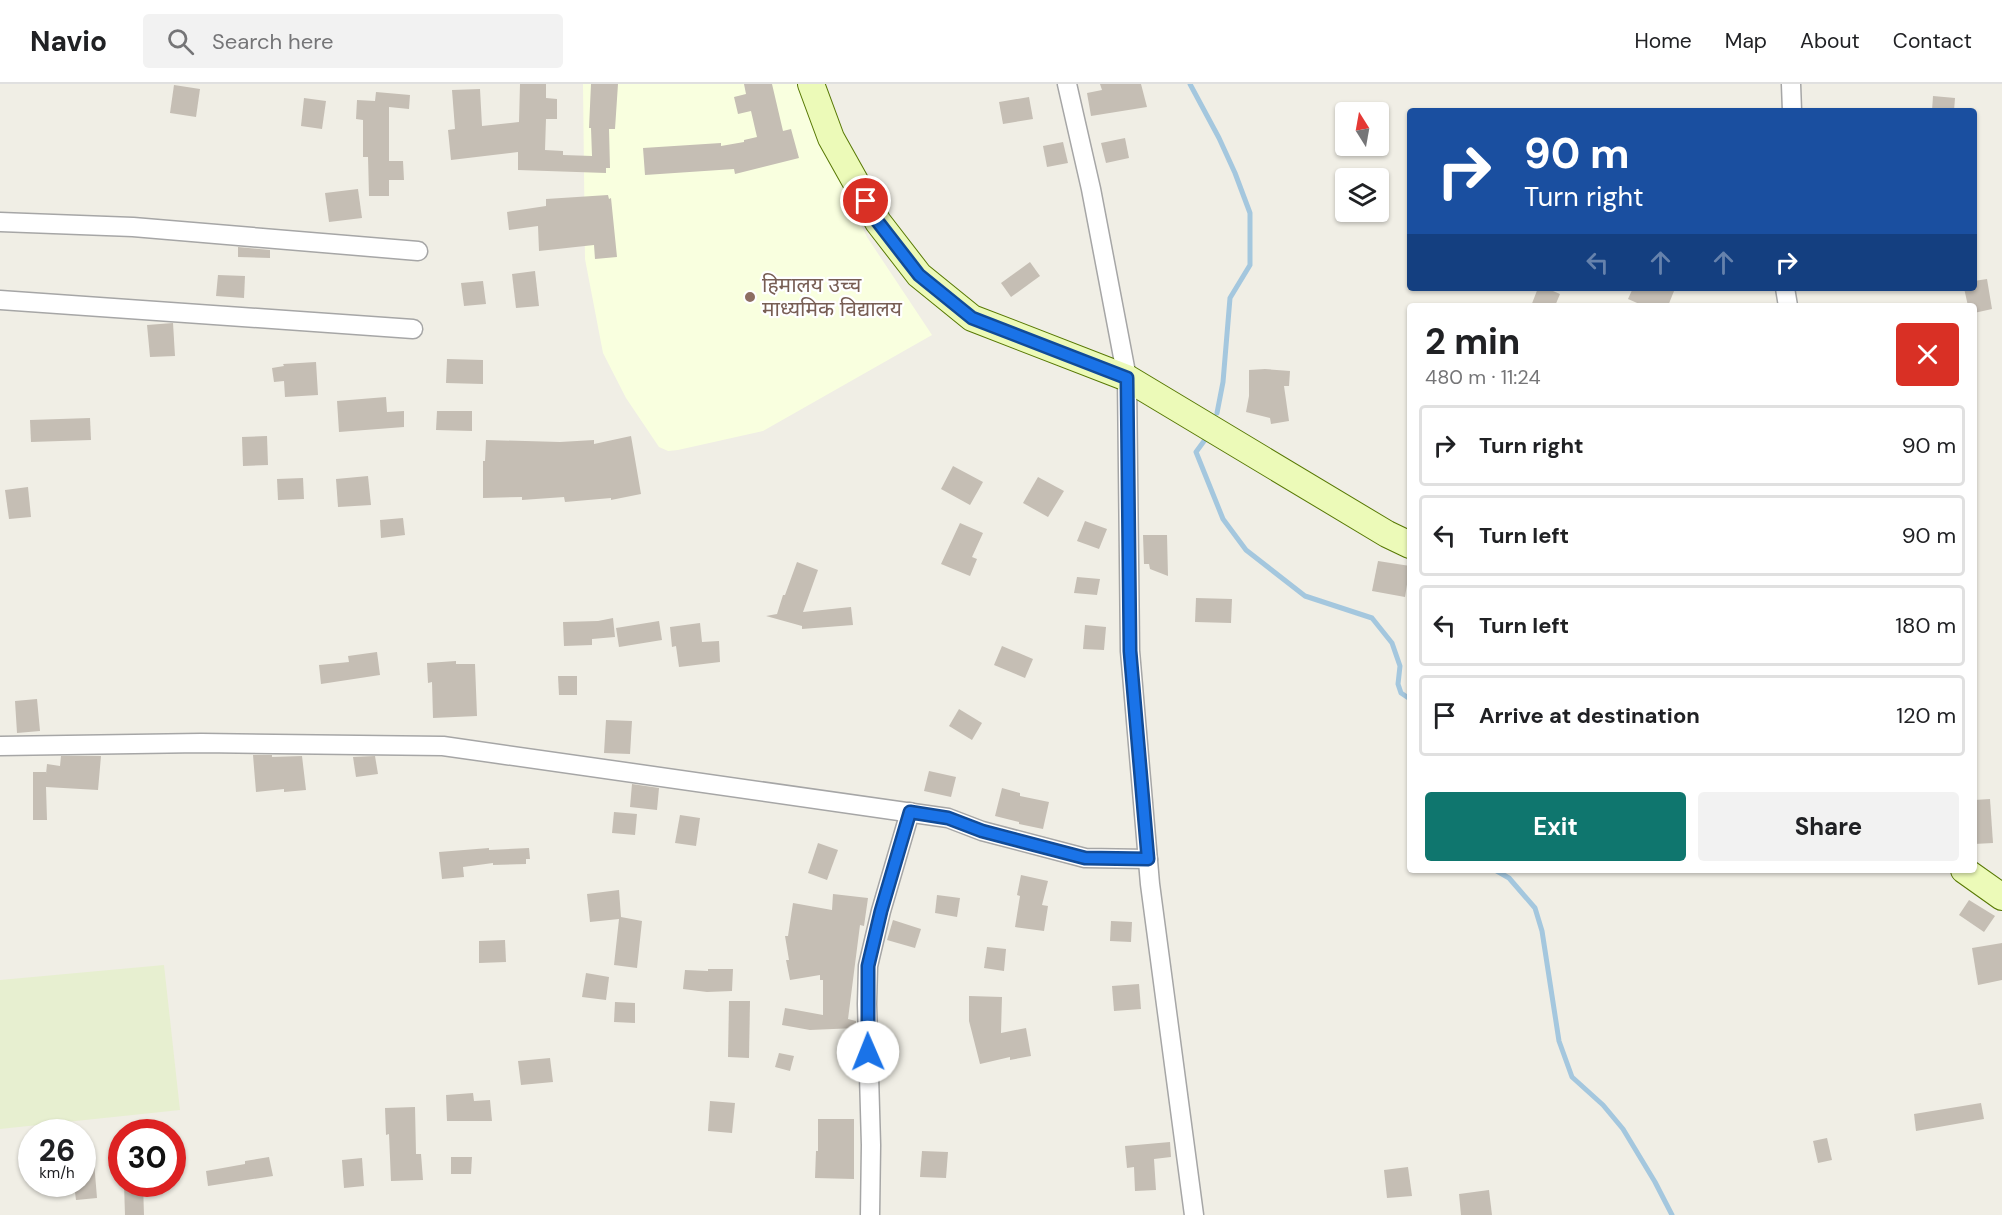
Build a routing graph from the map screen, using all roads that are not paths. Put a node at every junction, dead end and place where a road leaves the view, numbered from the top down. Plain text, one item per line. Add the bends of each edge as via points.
1 (811, 84) edge
2 (1067, 84) edge
3 (1791, 84) edge
4 (1792, 108) edge
5 (0, 222) edge
6 (418, 251) dead end
7 (0, 300) edge
8 (413, 329) dead end
9 (1127, 378) junction
10 (1407, 544) edge
11 (0, 746) edge
12 (910, 812) junction
13 (1148, 859) junction
14 (1968, 873) edge
15 (2002, 897) edge
16 (870, 1215) edge
17 (1194, 1215) edge

1 - 9 street via 831,138 878,222 919,275 972,318
2 - 9 street
3 - 4 street
5 - 6 street via 133,226
7 - 8 street
9 - 10 street
9 - 13 street via 1130,651
11 - 12 street via 444,746
12 - 13 street via 948,818 1085,858
12 - 16 street via 868,966
13 - 17 street
14 - 15 street

